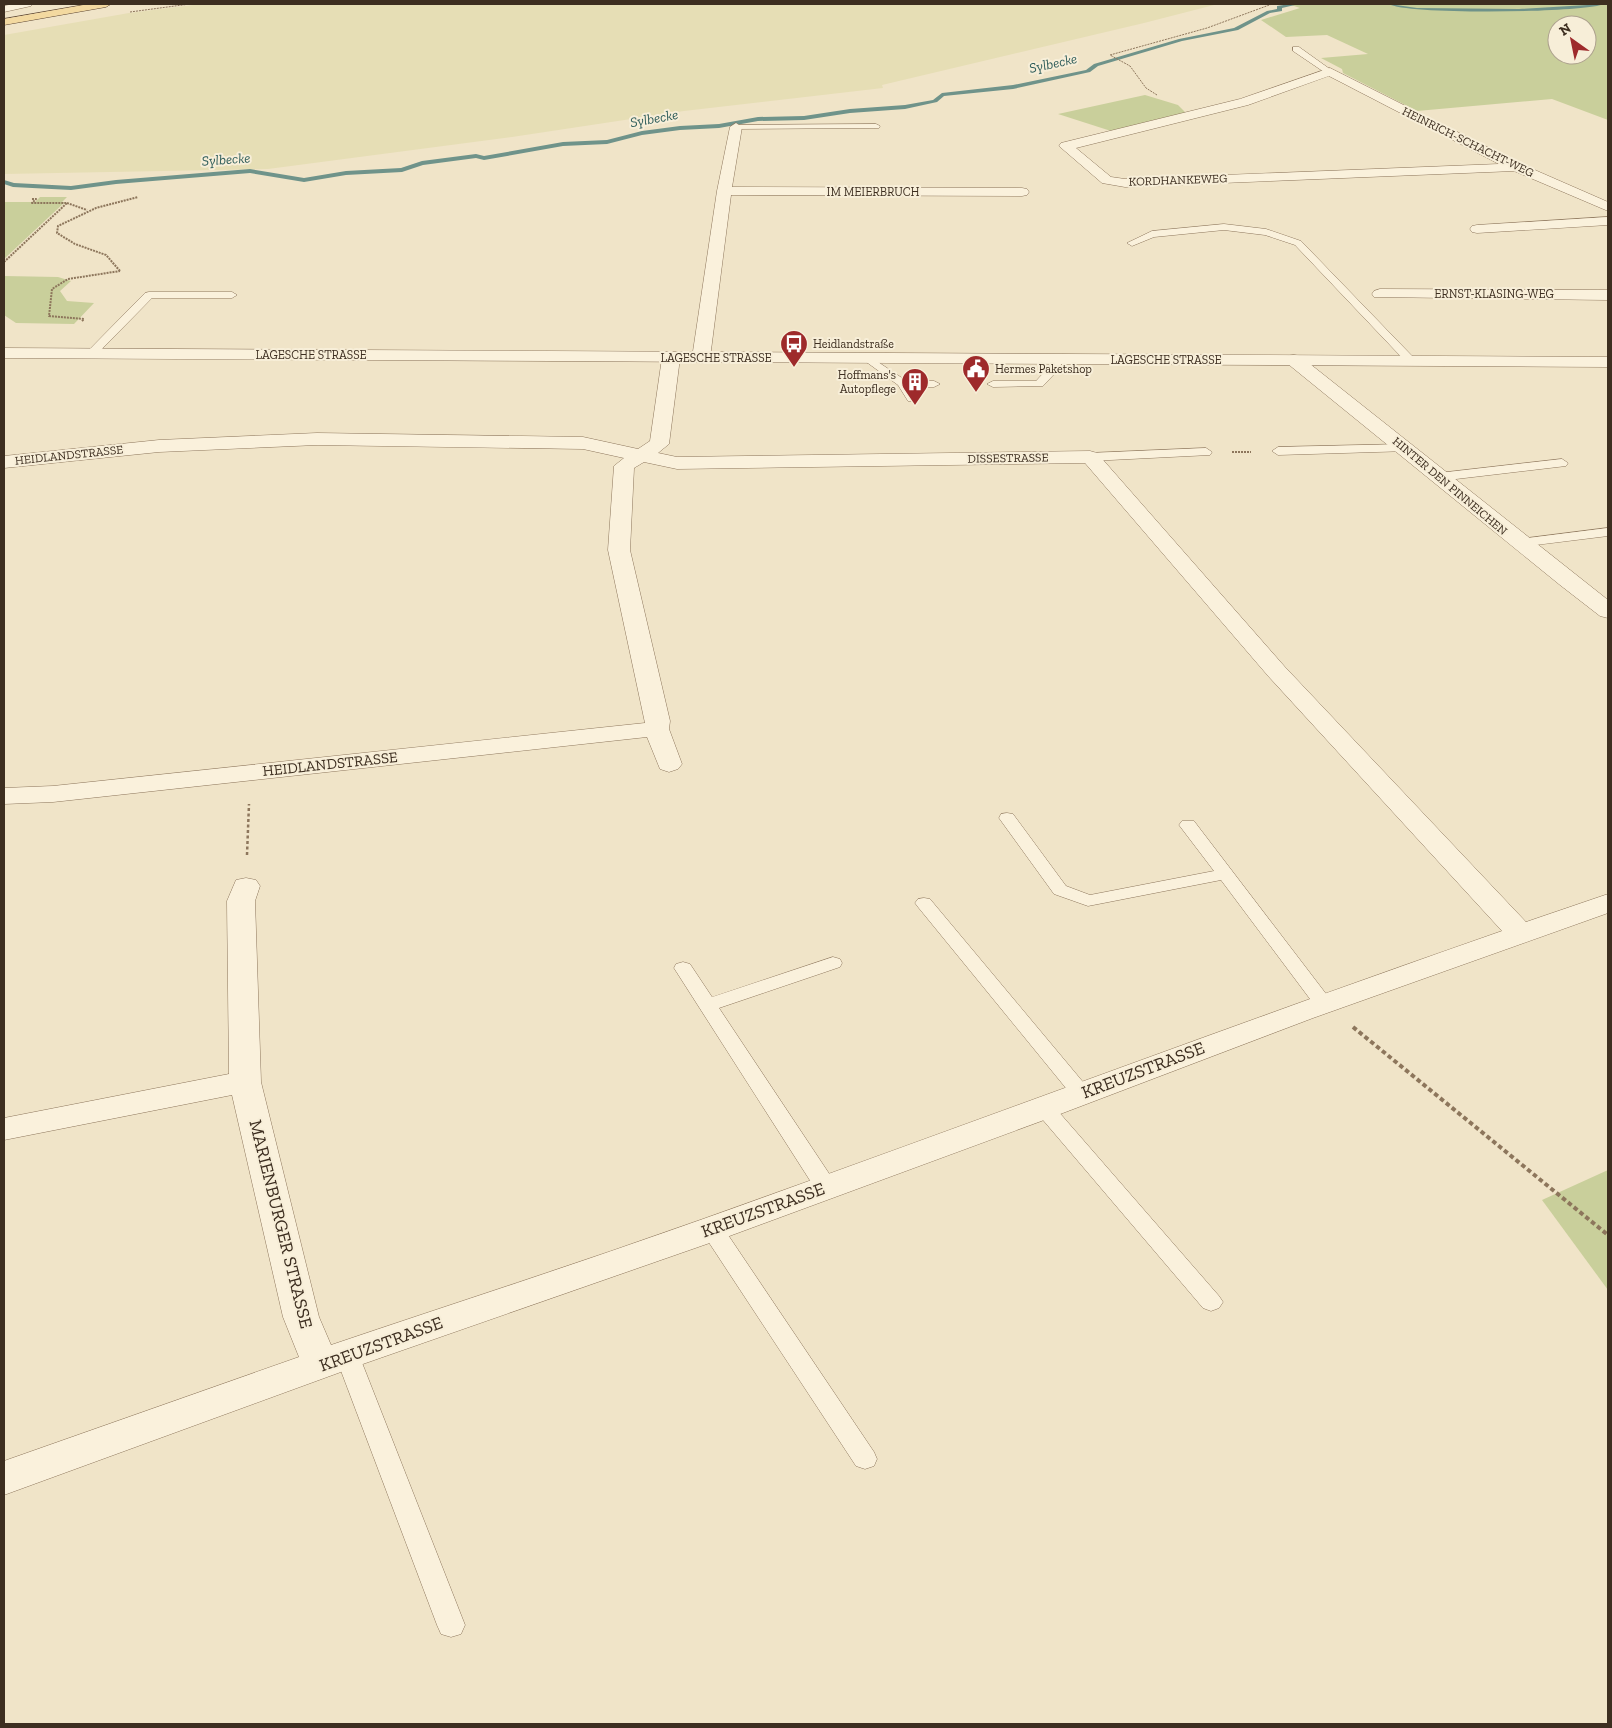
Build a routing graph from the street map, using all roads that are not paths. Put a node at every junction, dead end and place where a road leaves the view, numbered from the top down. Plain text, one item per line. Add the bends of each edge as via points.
1 (28, 4) edge
2 (106, 4) edge
3 (4, 9) edge
4 (4, 22) edge
5 (1296, 49) dead end
6 (1330, 72) junction
7 (876, 126) dead end
8 (736, 127) joint
9 (1516, 166) junction
10 (724, 191) junction
11 (1022, 192) dead end
12 (1608, 208) edge
13 (1608, 221) edge
14 (1477, 229) dead end
15 (1132, 243) dead end
16 (1380, 294) dead end
17 (232, 295) dead end
18 (1608, 295) edge
19 (4, 353) edge
20 (92, 354) junction
21 (671, 358) junction
22 (701, 358) junction
23 (869, 359) junction
24 (1058, 360) junction
25 (1294, 360) junction
26 (1411, 361) junction
27 (1608, 362) edge
28 (902, 383) junction
29 (934, 384) dead end
30 (993, 384) dead end
31 (912, 399) dead end
32 (1405, 448) junction
33 (1278, 451) road end
34 (1206, 452) road end
35 (642, 454) junction
36 (1090, 457) junction
37 (4, 462) edge
38 (1562, 463) dead end
39 (1439, 477) junction
40 (1608, 532) edge
41 (1520, 543) junction
42 (1608, 610) edge
43 (657, 729) junction
44 (669, 764) dead end
45 (4, 796) edge
46 (1007, 818) dead end
47 (1188, 825) dead end
48 (247, 874) road end
49 (1226, 874) junction
50 (924, 903) dead end
51 (1608, 903) edge
52 (1520, 934) junction
53 (833, 963) dead end
54 (683, 968) dead end
55 (1323, 1003) junction
56 (706, 1006) junction
57 (245, 1082) junction
58 (1081, 1094) junction
59 (1044, 1108) junction
60 (4, 1129) edge
61 (826, 1187) junction
62 (712, 1228) junction
63 (1211, 1302) dead end
64 (334, 1360) junction
65 (865, 1459) dead end
66 (4, 1478) edge
67 (451, 1625) dead end

1 - 3 street
2 - 4 main road
5 - 6 lane
6 - 9 street, HEINRICH-SCHACHT-WEG
6 - 9 street, KORDHANKEWEG via 1244,102 1066,146 1106,180 1125,183
7 - 8 lane
8 - 10 street
9 - 12 street, HEINRICH-SCHACHT-WEG
10 - 11 street, IM MEIERBRUCH
10 - 22 street
13 - 14 street
15 - 26 lane via 1152,234 1224,227 1266,232 1298,243
16 - 18 street, ERNST-KLASING-WEG
17 - 20 lane via 149,295
19 - 20 street, LAGESCHE STRASSE
20 - 21 street, LAGESCHE STRASSE
21 - 22 street, LAGESCHE STRASSE
21 - 35 street via 659,444
22 - 23 street, LAGESCHE STRASSE
23 - 24 street, LAGESCHE STRASSE
23 - 28 lane
24 - 25 street, LAGESCHE STRASSE
24 - 30 lane via 1039,384
25 - 26 street, LAGESCHE STRASSE
25 - 32 street, HINTER DEN PINNEICHEN
26 - 27 street, LAGESCHE STRASSE
28 - 29 lane
28 - 31 lane
32 - 33 lane
32 - 39 street, HINTER DEN PINNEICHEN
34 - 36 lane
35 - 36 street, DISSESTRASSE via 677,463
35 - 37 street, HEIDLANDSTRASSE via 583,443 317,439 159,446
35 - 43 street via 624,466 619,550 658,721
36 - 52 street via 1277,672
38 - 39 lane
39 - 41 street, HINTER DEN PINNEICHEN
40 - 41 lane
41 - 42 street, HINTER DEN PINNEICHEN
43 - 44 street
43 - 45 street, HEIDLANDSTRASSE via 53,794
46 - 49 lane via 1060,890 1088,901
47 - 49 lane
48 - 57 street, MARIENBURGER STRASSE via 241,901
49 - 55 lane
50 - 58 lane
51 - 52 street, KREUZSTRASSE
52 - 55 street, KREUZSTRASSE
53 - 56 lane
54 - 56 lane
55 - 58 street, KREUZSTRASSE
56 - 61 lane
57 - 60 street
57 - 64 street, MARIENBURGER STRASSE via 301,1317
58 - 59 street, KREUZSTRASSE
59 - 61 street, KREUZSTRASSE
59 - 63 lane
61 - 62 street, KREUZSTRASSE
62 - 64 street, KREUZSTRASSE
62 - 65 lane
64 - 66 street, KREUZSTRASSE
64 - 67 lane

